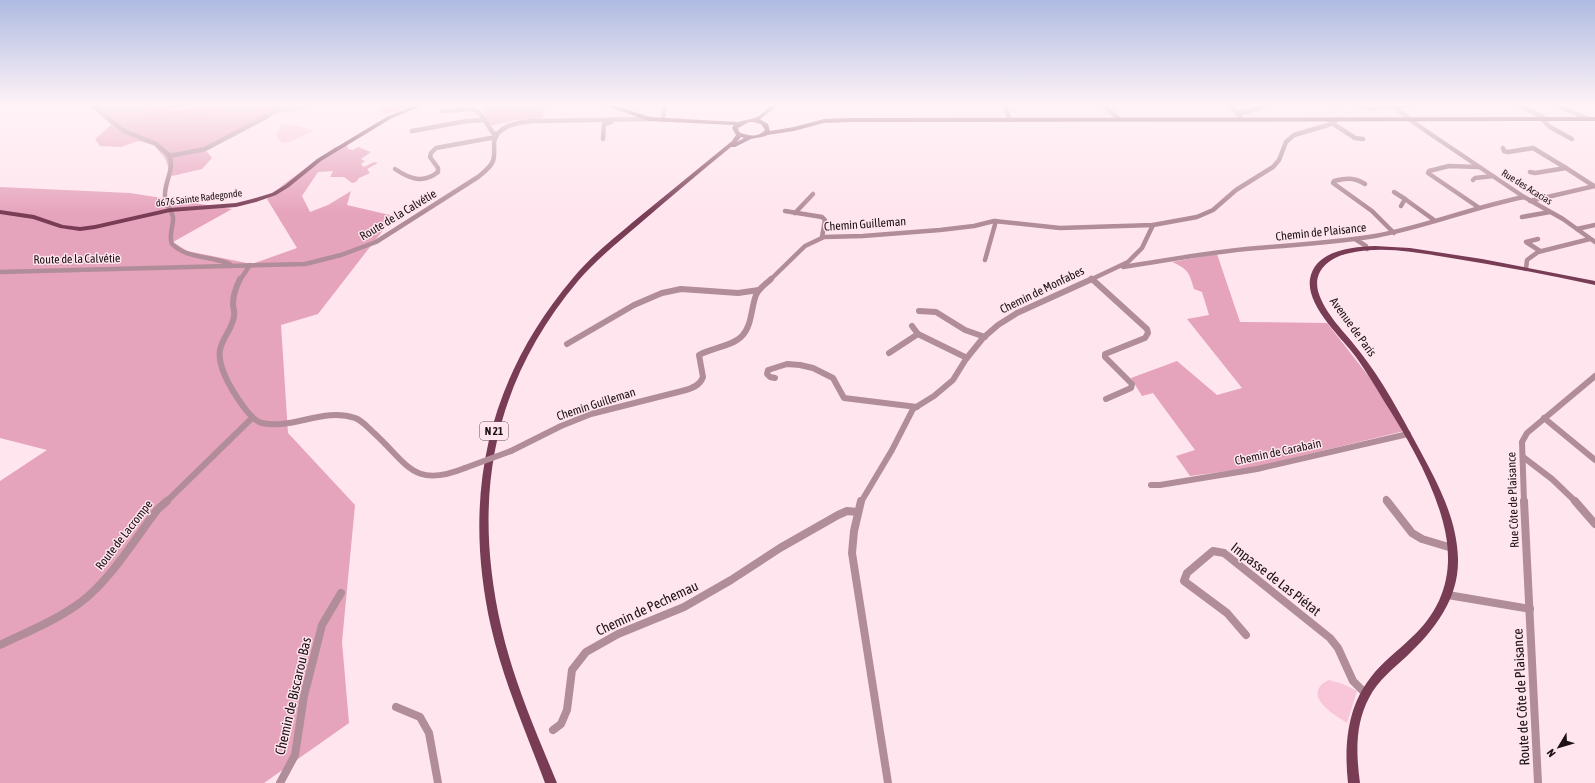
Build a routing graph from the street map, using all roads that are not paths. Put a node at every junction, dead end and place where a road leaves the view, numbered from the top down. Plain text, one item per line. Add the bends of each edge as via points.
1 (146, 141) edge
2 (221, 141) edge
3 (351, 141) edge
4 (471, 141) edge
5 (496, 141) edge
6 (731, 141) edge
7 (744, 141) edge
8 (1286, 141) edge
9 (1440, 141) edge
10 (1503, 148) dead end
11 (719, 154) junction
12 (169, 156) junction
13 (1479, 167) junction
14 (1566, 168) junction
15 (395, 169) dead end
16 (1530, 172) dead end
17 (1493, 176) junction
18 (1473, 180) dead end
19 (1365, 184) dead end
20 (1595, 186) edge
21 (1394, 192) dead end
22 (813, 194) dead end
23 (1524, 198) junction
24 (1405, 199) junction
25 (1530, 201) junction
26 (1401, 206) dead end
27 (1478, 206) junction
28 (170, 210) junction
29 (784, 211) dead end
30 (0, 212) edge
31 (1550, 212) junction
32 (795, 213) junction
33 (1522, 217) dead end
34 (1434, 220) junction
35 (996, 221) junction
36 (1153, 225) junction
37 (1595, 225) edge
38 (1577, 229) junction
39 (1394, 233) junction
40 (822, 238) junction
41 (1538, 238) dead end
42 (1355, 239) junction
43 (1593, 241) edge
44 (1367, 248) junction
45 (1540, 251) junction
46 (985, 260) dead end
47 (250, 265) junction
48 (229, 266) junction
49 (1116, 268) junction
50 (1526, 268) junction
51 (0, 272) edge
52 (1091, 278) junction
53 (1595, 283) edge
54 (759, 290) junction
55 (919, 311) dead end
56 (912, 326) dead end
57 (918, 334) junction
58 (985, 337) junction
59 (567, 344) dead end
60 (889, 353) dead end
61 (967, 358) junction
62 (1595, 376) edge
63 (775, 378) dead end
64 (1106, 399) dead end
65 (917, 407) junction
66 (1544, 418) junction
67 (251, 419) junction
68 (1408, 434) junction
69 (1522, 457) junction
70 (1595, 460) edge
71 (1151, 485) dead end
72 (1386, 499) dead end
73 (858, 512) junction
74 (1595, 524) edge
75 (1452, 548) junction
76 (341, 593) dead end
77 (1448, 595) junction
78 (1530, 609) junction
79 (1246, 635) dead end
80 (0, 645) edge
81 (1365, 693) junction
82 (396, 707) dead end
83 (553, 730) dead end
84 (280, 783) edge
85 (438, 783) edge
86 (551, 783) edge
87 (888, 783) edge
88 (1354, 783) edge
89 (1538, 783) edge

1 - 12 street via 156,144
2 - 12 street via 205,149
3 - 28 main road, d676 Sainte Radegonde via 319,160 274,194 236,205
4 - 15 street via 436,148 430,157 438,172 429,179 416,181
5 - 47 street, Route de la Calvétie via 494,158 486,170 376,242 337,257 305,264
6 - 11 main road, N 21
7 - 11 main road, N 21
8 - 36 street, Chemin Guilleman via 1275,165 1230,194 1210,212
9 - 13 street, Rue des Acacias
10 - 14 street via 1508,152 1534,148
11 - 86 main road, N 21 via 576,278 531,340 506,393 497,421 486,475 483,508 483,549 488,590 511,675
12 - 28 street via 172,164 164,200
13 - 17 street, Rue des Acacias
13 - 27 street via 1449,166 1428,173
14 - 16 street
14 - 20 street
17 - 18 street
17 - 23 street, Rue des Acacias
19 - 39 street via 1354,177 1333,183 1372,212
20 - 25 street
21 - 24 street
22 - 32 street
23 - 25 street, Rue des Acacias
23 - 27 street, Chemin de Plaisance
24 - 26 street
24 - 34 street
25 - 31 street, Rue des Acacias
27 - 34 street, Chemin de Plaisance
28 - 30 main road, d676 Sainte Radegonde via 80,229 62,227 34,217
28 - 48 street via 173,219 170,240 172,245 182,252 225,261 230,264
29 - 32 street
31 - 33 street
31 - 38 street, Rue des Acacias
32 - 40 street via 822,217 825,220
34 - 39 street, Chemin de Plaisance
35 - 36 street, Chemin Guilleman via 1060,228
35 - 40 street, Chemin Guilleman via 963,227
35 - 46 street
36 - 49 street, Chemin de Monfabes via 1142,248 1128,262
37 - 38 street
38 - 43 street, Rue des Acacias
39 - 42 street, Chemin de Plaisance
40 - 54 street, Chemin Guilleman via 805,246
41 - 45 street via 1526,242
42 - 44 street
42 - 49 street, Chemin de Plaisance via 1245,249
43 - 45 street
44 - 50 main road, Avenue de Paris via 1420,251
44 - 68 main road, Avenue de Paris via 1328,258 1316,271 1314,289 1325,312 1375,379
45 - 50 street via 1527,260
47 - 48 street, Route de la Calvétie
47 - 67 street via 233,292 234,318 222,343 219,364
48 - 51 street, Route de la Calvétie
49 - 52 street, Chemin de Monfabes
50 - 53 main road, Avenue de Paris
52 - 58 street, Chemin de Monfabes via 1017,313
52 - 64 street via 1148,333 1145,338 1104,354 1132,384 1126,392
54 - 59 street via 739,293 672,290 639,303
54 - 67 street, Chemin Guilleman, bridge via 743,336 699,355 698,360 704,375 701,382 695,386 623,405 569,423 533,442 446,476 431,478 412,472 356,418 328,417 279,424 262,423
55 - 58 street via 936,312 965,330
56 - 57 street
57 - 60 street
57 - 61 street
58 - 61 street, Chemin de Monfabes
61 - 65 street, Chemin de Monfabes via 953,380
62 - 66 street, Rue Côte de Plaisance
63 - 65 street via 767,374 768,370 778,365 800,364 833,378 844,398
65 - 73 street via 908,418 862,500
66 - 69 street, Rue Côte de Plaisance via 1527,433 1522,442
66 - 70 street
67 - 80 street, Route de Lacrompe via 157,510 107,576 82,601 61,615
68 - 71 street, Chemin de Carabain via 1257,469
68 - 75 main road, Avenue de Paris via 1441,500
69 - 74 street via 1537,466 1560,487
69 - 78 street, Rue Côte de Plaisance
72 - 75 street via 1412,533 1422,539
73 - 83 street, Chemin de Pechemau via 847,511 838,515 684,607 618,634 586,652 572,670 567,710 561,724
73 - 87 street via 852,553
75 - 77 main road, Avenue de Paris via 1452,577
76 - 84 street, Chemin de Biscarou Bas via 322,626 304,696 295,755
77 - 78 street
77 - 81 main road, Avenue de Paris via 1423,635 1384,668
78 - 89 street, Route de Côte de Plaisance
79 - 81 street, Impasse de Las Piétat via 1227,613 1184,581 1184,576 1213,551 1224,553 1330,638 1338,648 1353,681
81 - 88 main road, Avenue de Paris via 1357,710 1353,730 1351,753
82 - 85 street via 420,717 429,733

